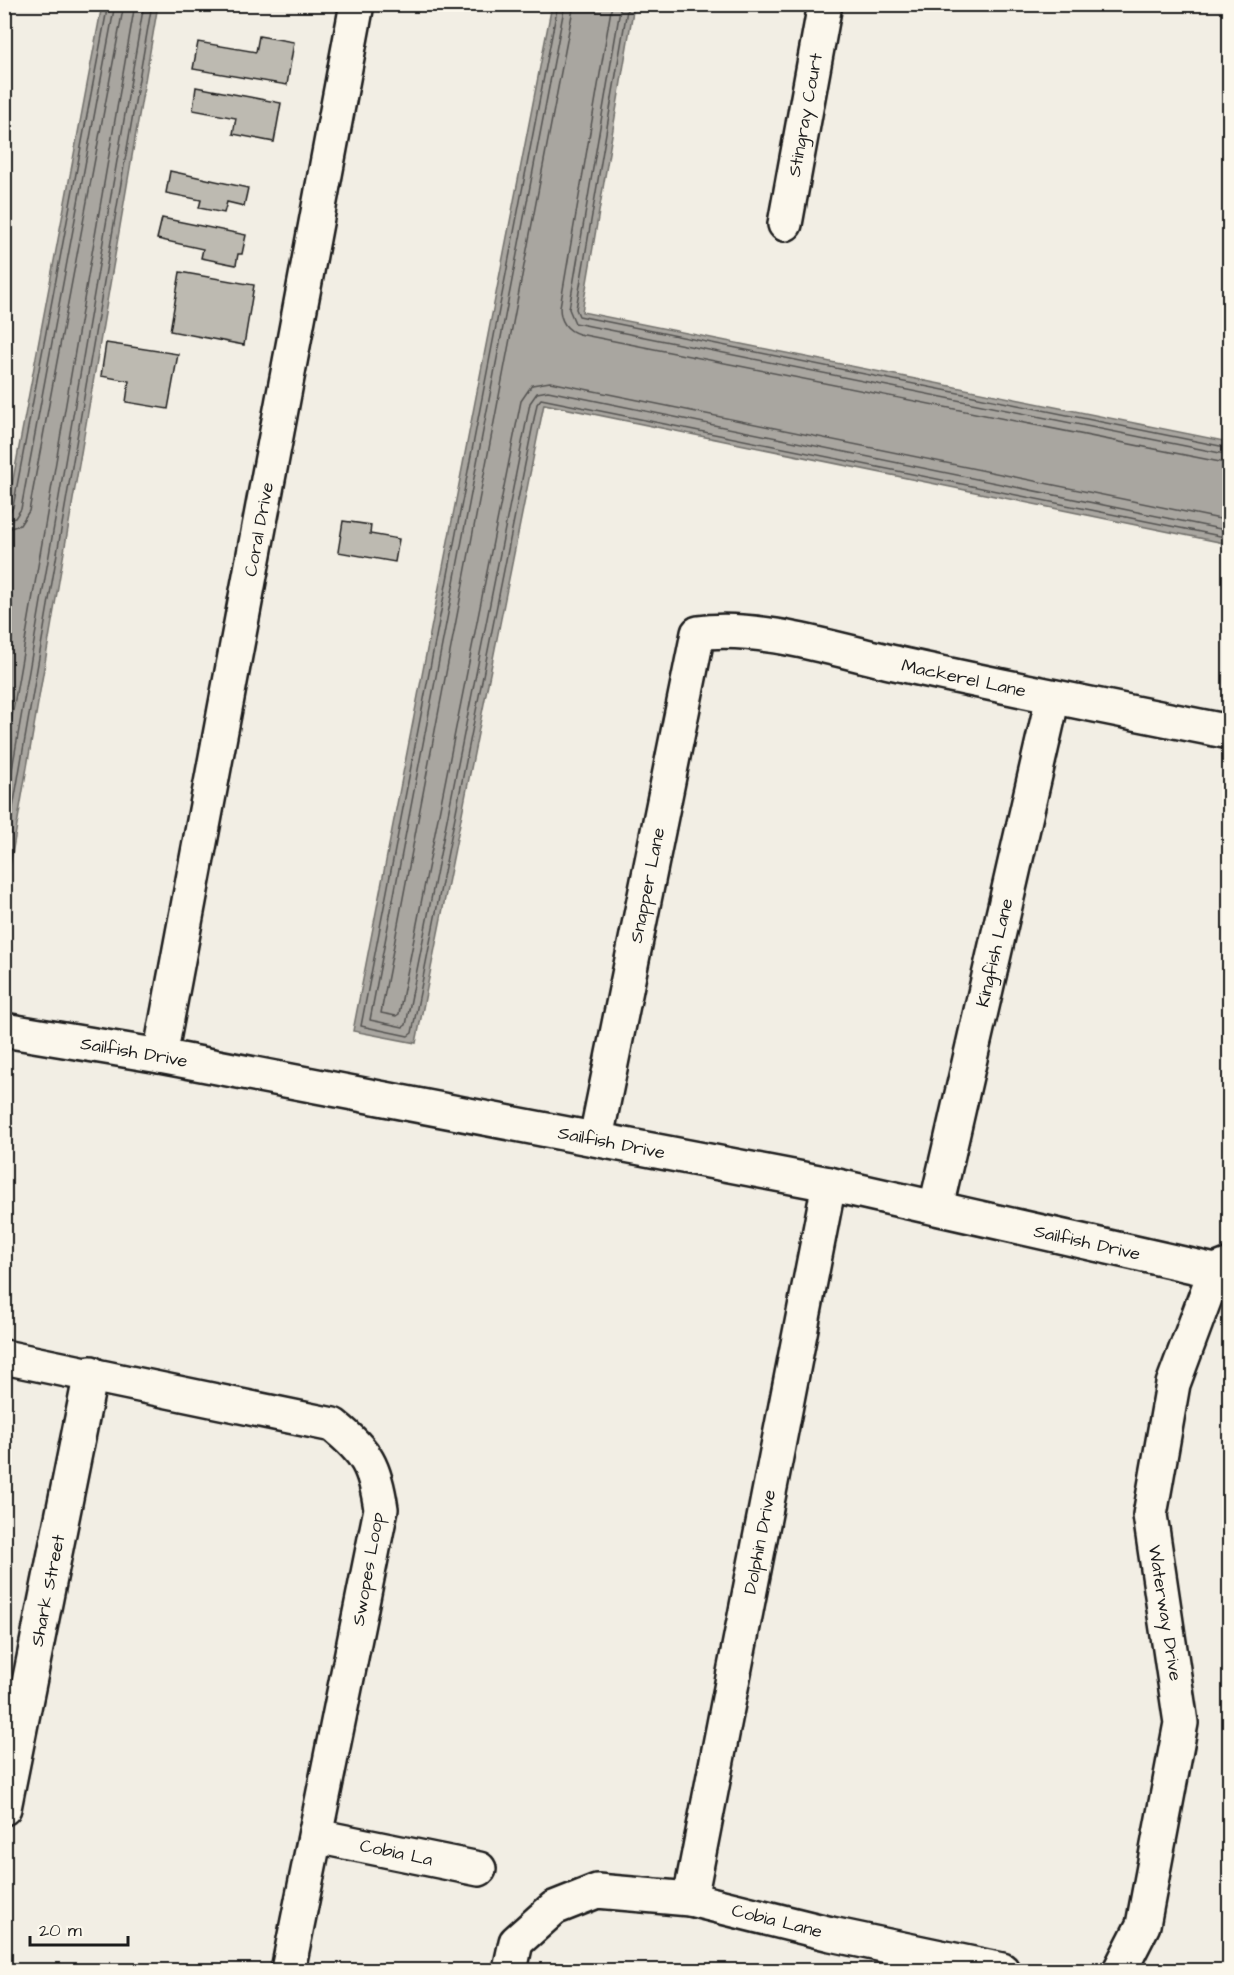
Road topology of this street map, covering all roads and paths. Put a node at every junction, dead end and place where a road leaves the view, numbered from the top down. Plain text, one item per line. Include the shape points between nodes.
1 (357, 4) edge
2 (825, 4) edge
3 (785, 224) dead end
4 (698, 633) joint
5 (1053, 697) junction
6 (1230, 732) edge
7 (4, 1030) edge
8 (160, 1056) junction
9 (596, 1138) junction
10 (829, 1184) junction
11 (936, 1207) junction
12 (1222, 1268) edge
13 (4, 1357) edge
14 (91, 1373) junction
15 (4, 1808) edge
16 (316, 1836) junction
17 (479, 1869) dead end
18 (690, 1899) junction
19 (288, 1971) edge
20 (510, 1971) edge
21 (1002, 1971) edge
22 (1120, 1971) edge

1 - 8 street, Coral Drive
2 - 3 street, Stingray Court
4 - 5 street, Mackerel Lane via 723,629 781,638
4 - 9 street, Snapper Lane
5 - 6 street, Mackerel Lane
5 - 11 street, Kingfish Lane
7 - 8 street, Sailfish Drive
8 - 9 street, Sailfish Drive
9 - 10 street, Sailfish Drive
10 - 11 street, Sailfish Drive
10 - 18 street, Dolphin Drive
11 - 12 street, Sailfish Drive
12 - 22 street, Waterway Drive via 1173,1384 1150,1515 1181,1723 1143,1925
13 - 14 street, Swopes Loop
14 - 15 street, Shark Street
14 - 16 street, Swopes Loop via 333,1425 358,1446 376,1478 381,1509
16 - 17 street, Cobia La
16 - 19 street, Swopes Loop
18 - 20 street, Cobia Lane via 597,1892 554,1908 516,1942
18 - 21 street, Cobia Lane

